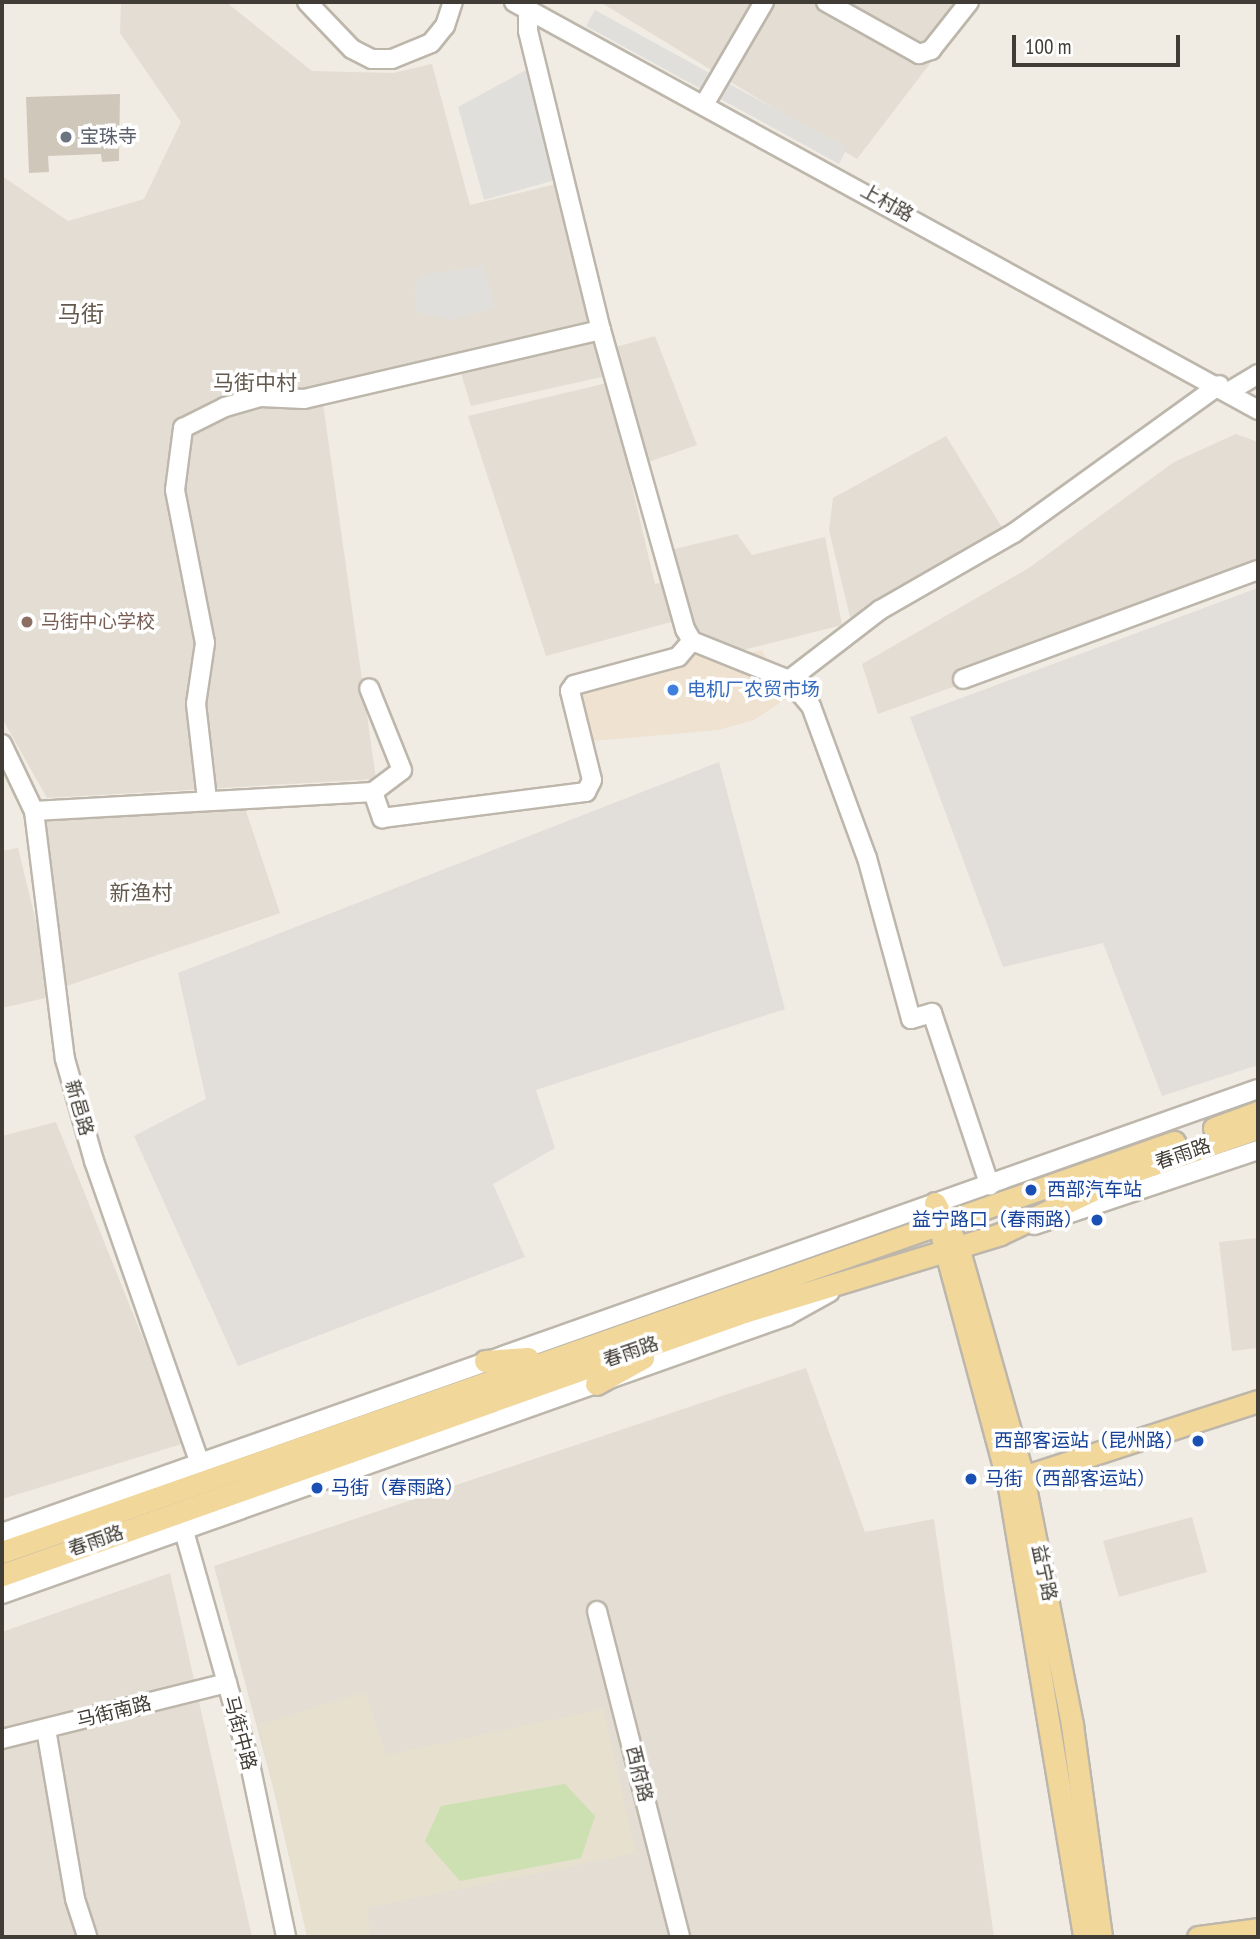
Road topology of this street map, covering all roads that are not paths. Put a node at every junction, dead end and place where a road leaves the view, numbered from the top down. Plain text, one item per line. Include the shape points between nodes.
1 (307, 2) edge
2 (453, 2) edge
3 (764, 2) edge
4 (826, 2) edge
5 (969, 2) edge
6 (521, 6) edge
7 (705, 103) junction
8 (601, 330) junction
9 (1258, 374) edge
10 (1224, 388) junction
11 (1258, 410) edge
12 (1258, 570) edge
13 (692, 641) junction
14 (963, 679) dead end
15 (789, 680) junction
16 (369, 688) dead end
17 (2, 744) edge
18 (373, 792) junction
19 (207, 799) junction
20 (34, 811) junction
21 (1258, 1089) edge
22 (1258, 1110) edge
23 (1258, 1128) edge
24 (1258, 1150) edge
25 (990, 1186) junction
26 (938, 1212) junction
27 (1000, 1234) junction
28 (951, 1249) junction
29 (844, 1284) junction
30 (694, 1329) junction
31 (554, 1356) junction
32 (485, 1362) junction
33 (596, 1384) junction
34 (1258, 1401) edge
35 (200, 1462) junction
36 (1023, 1477) junction
37 (184, 1531) junction
38 (2, 1532) edge
39 (2, 1552) edge
40 (2, 1575) edge
41 (2, 1594) edge
42 (597, 1611) dead end
43 (227, 1683) junction
44 (46, 1729) junction
45 (2, 1739) edge
46 (1258, 1929) edge
47 (87, 1937) edge
48 (286, 1937) edge
49 (680, 1937) edge
50 (1084, 1937) edge
51 (1101, 1937) edge
52 (1198, 1937) edge

1 - 2 street via 352,49 372,59 392,59 431,43 445,26
3 - 7 street
4 - 5 street via 919,54 931,50
6 - 7 street, 上村路
6 - 8 street
7 - 10 street, 上村路
8 - 13 street via 660,547
8 - 19 street via 304,399 261,397 225,407 183,428 175,490 205,643 196,704
9 - 10 street
10 - 11 street, 上村路
10 - 15 street via 1014,533 880,610
12 - 14 street
13 - 15 street
13 - 18 street via 678,657 574,685 570,691 592,780 586,792 382,818
15 - 25 street via 821,727 867,858 911,1019 932,1013
16 - 18 street via 402,770
17 - 20 street, 新邑路
18 - 19 street
19 - 20 street
20 - 35 street, 新邑路 via 65,1059 94,1161
21 - 25 street
22 - 26 main road, 春雨路
23 - 27 main road, 春雨路 via 1132,1172
24 - 27 street via 1095,1209
25 - 26 street
26 - 28 main road, 益宁路
26 - 31 main road, 春雨路
26 - 32 street
27 - 28 main road, 春雨路
28 - 29 main road, 春雨路
28 - 36 main road, 益宁路
28 - 50 main road, 益宁路 via 1008,1481
29 - 30 main road, 春雨路
29 - 33 street via 787,1316
30 - 33 main road
30 - 40 main road, 春雨路
31 - 32 main road
31 - 39 main road, 春雨路
32 - 35 street
33 - 37 street
34 - 36 main road
35 - 38 street
36 - 51 main road, 益宁路 via 1072,1725
37 - 41 street
37 - 43 street, 马街中路
42 - 49 street, 西府路
43 - 44 street, 马街南路
43 - 48 street, 马街中路
44 - 45 street, 马街南路
44 - 47 street via 75,1899
46 - 52 main road

